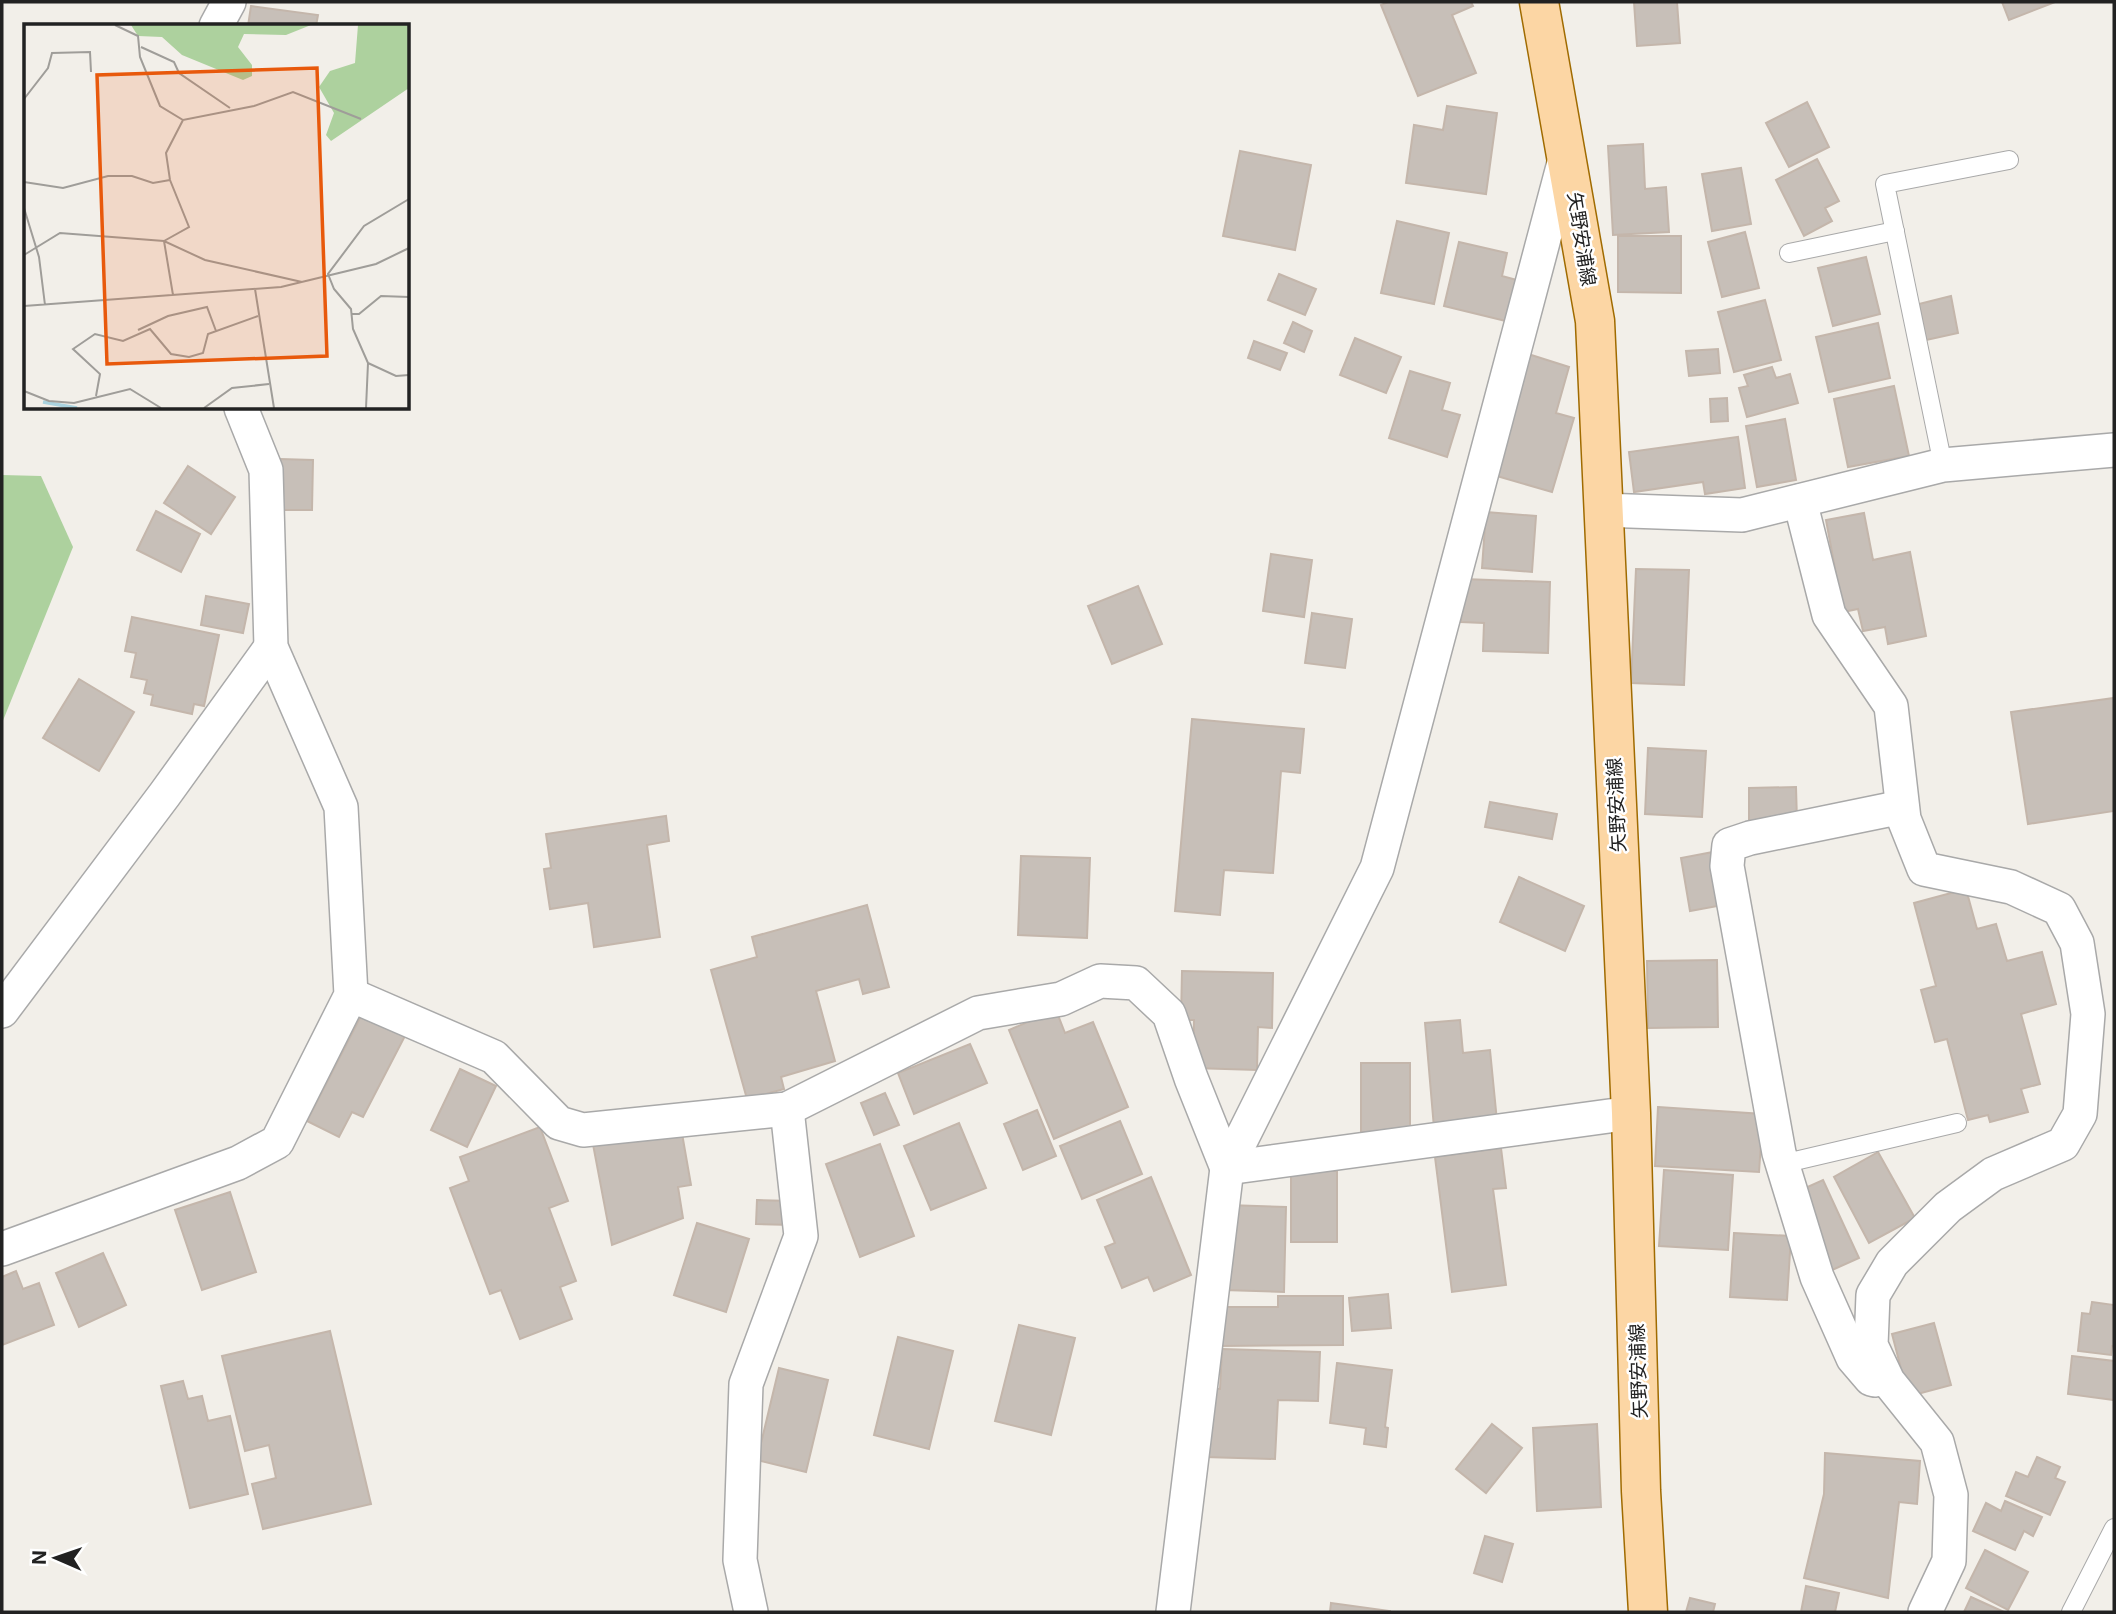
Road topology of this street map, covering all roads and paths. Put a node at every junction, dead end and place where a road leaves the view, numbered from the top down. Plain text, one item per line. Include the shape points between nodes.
1 (229, 2) edge
2 (1539, 2) edge
3 (217, 24) edge
4 (1567, 152) junction
5 (2009, 160) dead end
6 (1895, 230) junction
7 (1789, 253) dead end
8 (243, 410) edge
9 (2114, 450) edge
10 (1943, 464) junction
11 (1800, 501) junction
12 (1602, 510) junction
13 (271, 647) junction
14 (1902, 807) junction
15 (351, 995) junction
16 (2, 1011) edge
17 (786, 1109) junction
18 (1631, 1113) junction
19 (1957, 1124) dead end
20 (1782, 1164) junction
21 (1227, 1168) junction
22 (2, 1248) edge
23 (1888, 1381) junction
24 (2114, 1528) edge
25 (751, 1612) edge
26 (1173, 1612) edge
27 (1648, 1612) edge
28 (1925, 1612) edge
29 (2071, 1612) edge

1 - 3 street
2 - 4 main road, 矢野安浦線
4 - 12 main road, 矢野安浦線 via 1595,321
4 - 21 street via 1377,868
5 - 6 lane via 1885,184
6 - 7 lane
6 - 10 lane
8 - 13 street via 266,470
9 - 10 street
10 - 11 street
11 - 12 street via 1742,515
11 - 14 street via 1829,615 1891,706
12 - 18 main road, 矢野安浦線
13 - 15 street via 341,807
13 - 16 street
14 - 20 street via 1729,845 1727,866
14 - 23 street via 1924,869 2011,887 2059,909 2077,943 2088,1014 2080,1114 2063,1144 1993,1174 1948,1207 1892,1262 1873,1295 1871,1345
15 - 17 street via 494,1057 559,1124 583,1130
15 - 22 street via 277,1142 238,1163
17 - 21 street via 978,1013 1061,999 1100,981 1136,982 1169,1014
17 - 25 street via 801,1236 746,1384 740,1560
18 - 21 street
18 - 27 main road, 矢野安浦線
19 - 20 lane
20 - 23 street via 1818,1277 1853,1358 1871,1379
21 - 26 street
23 - 28 street via 1937,1442 1951,1495 1948,1561
24 - 29 lane

